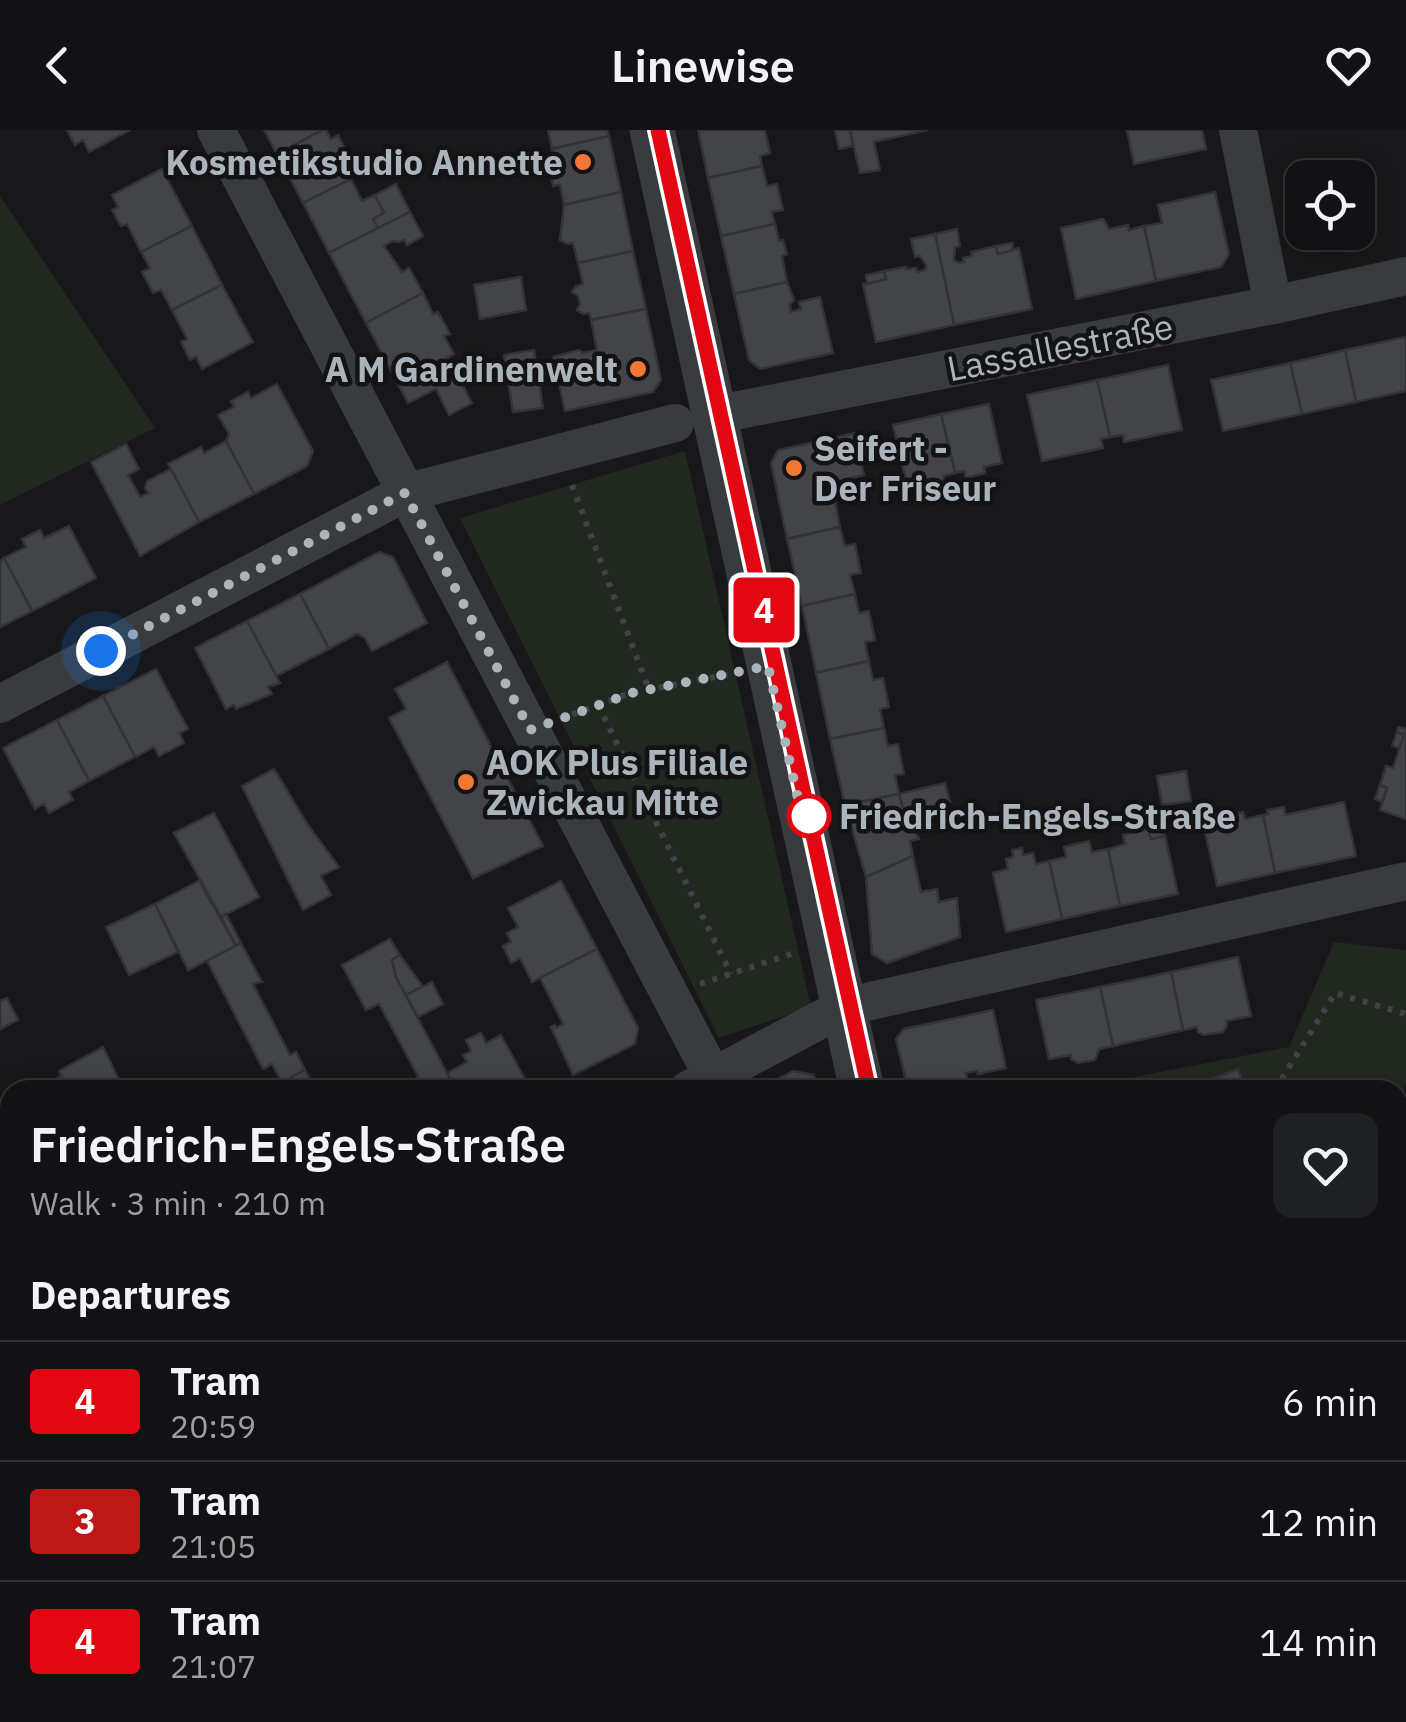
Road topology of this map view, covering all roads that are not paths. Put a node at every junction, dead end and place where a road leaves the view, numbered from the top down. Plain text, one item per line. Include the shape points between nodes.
1 (216, 130) edge
2 (652, 130) edge
3 (1238, 130) edge
4 (1406, 276) edge
5 (1273, 305) junction
6 (694, 419) junction
7 (405, 493) junction
8 (0, 704) edge
9 (1406, 881) edge
10 (844, 1007) junction
11 (700, 1080) edge
12 (707, 1080) edge
13 (860, 1080) edge

1 - 7 street
2 - 6 street
3 - 5 street
4 - 5 street, Lassallestraße
5 - 6 street, Lassallestraße
6 - 7 street, Lassallestraße
6 - 10 street via 768,666
7 - 8 street, Lassallestraße
7 - 11 street via 670,994
9 - 10 street
10 - 12 street
10 - 13 street

